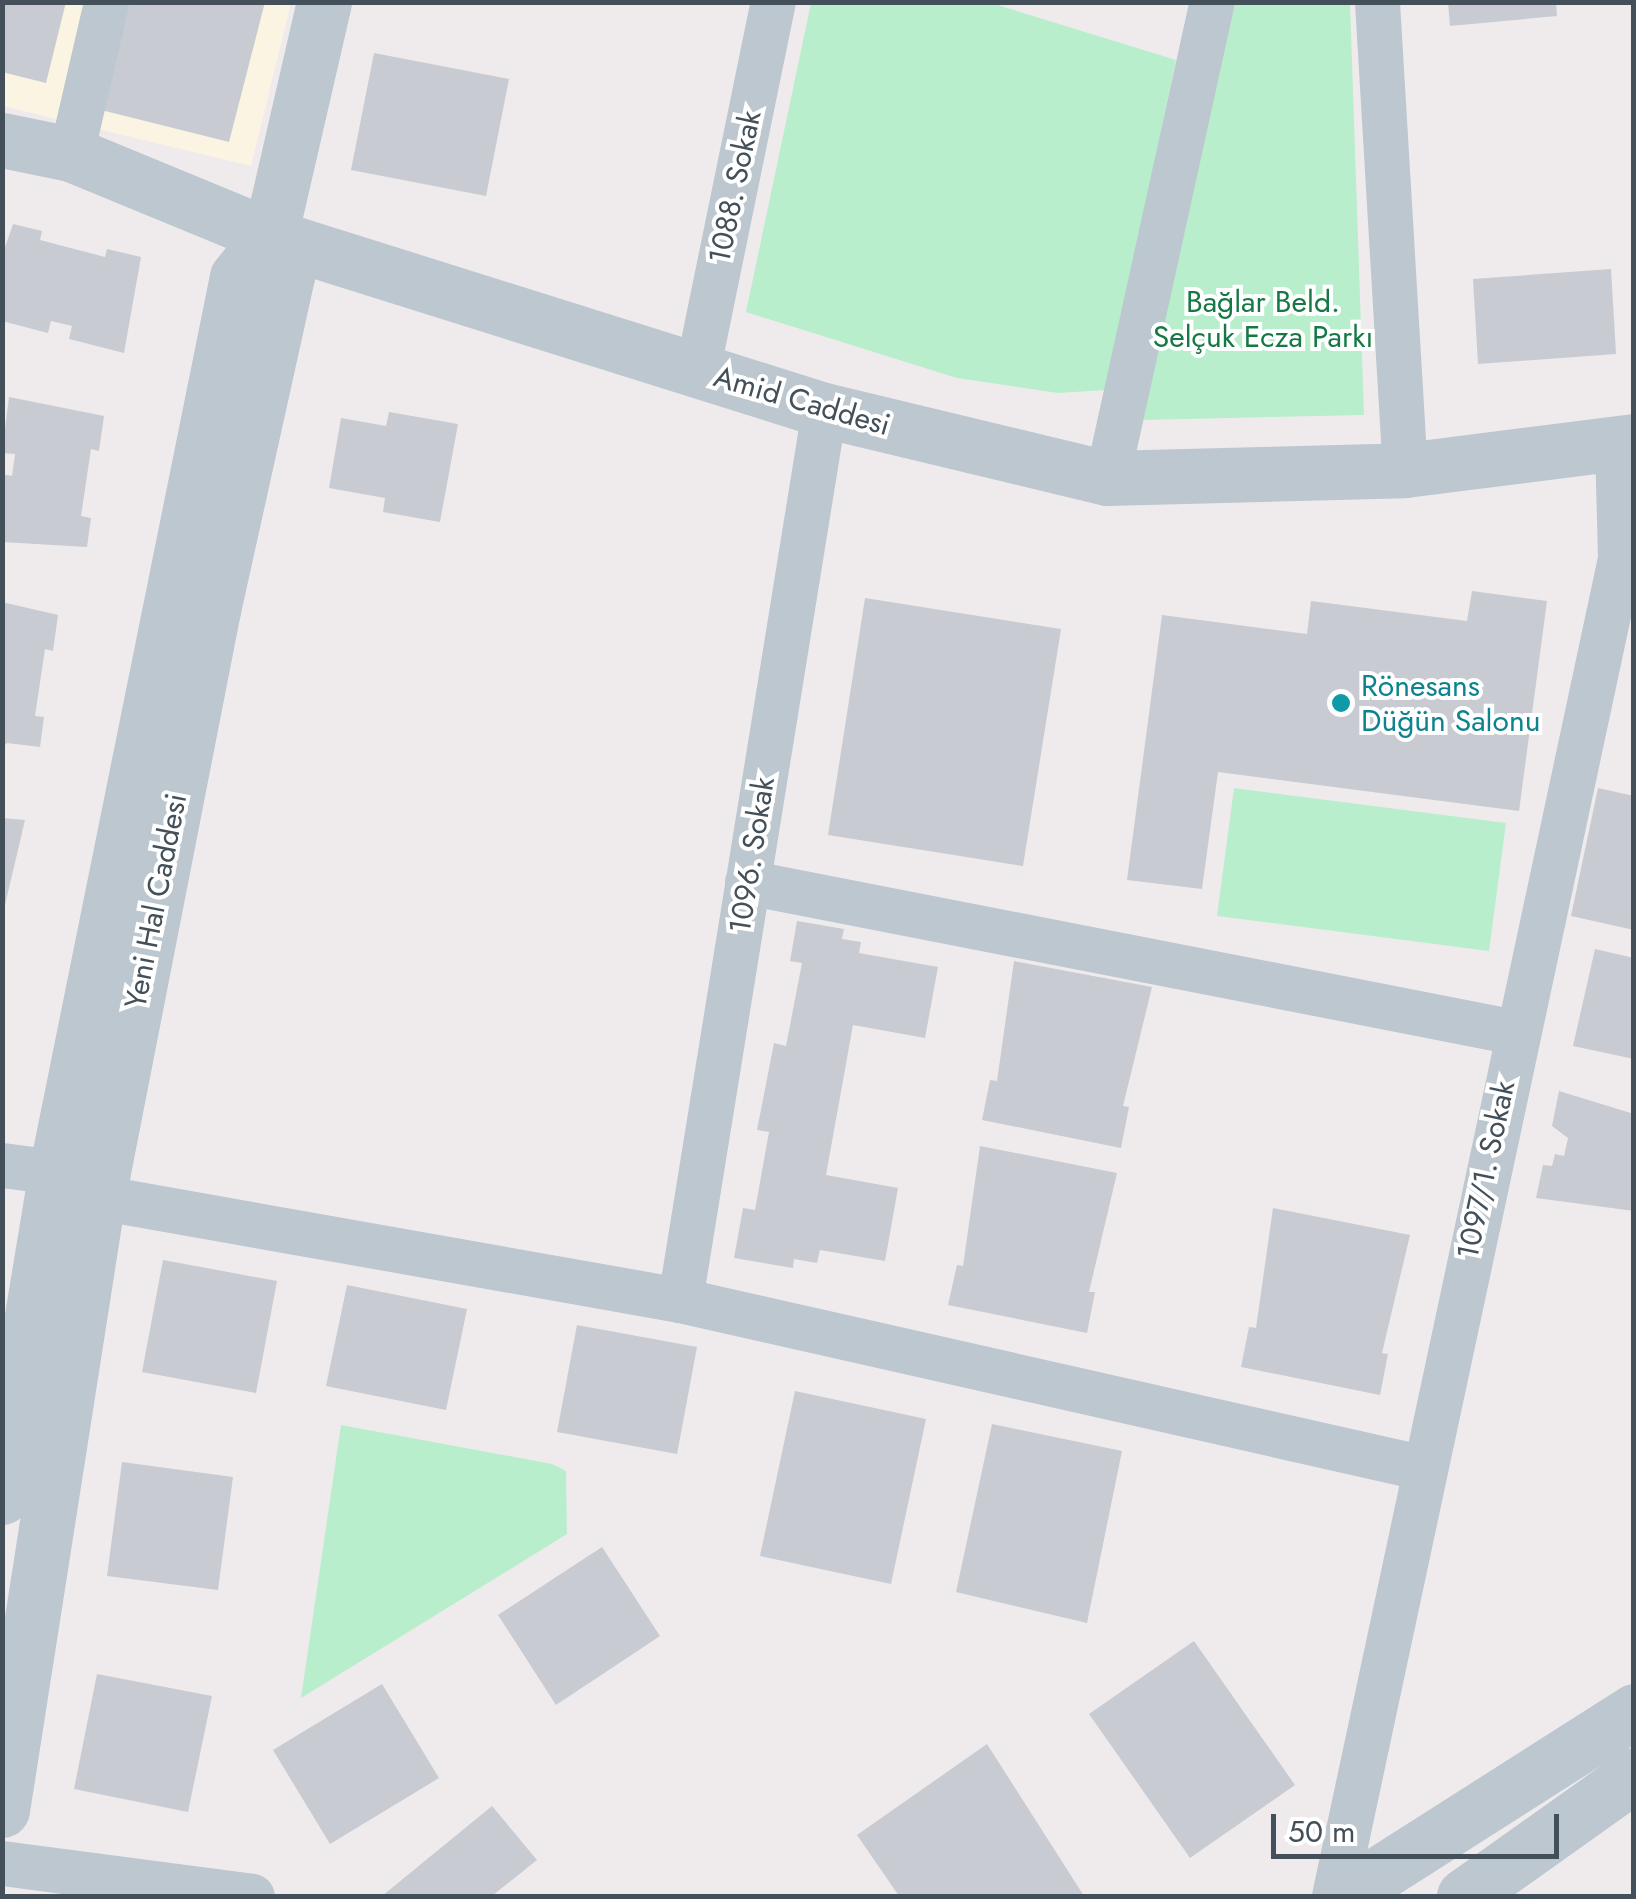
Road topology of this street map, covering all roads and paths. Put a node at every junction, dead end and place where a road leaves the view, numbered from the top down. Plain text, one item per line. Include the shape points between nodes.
1 (106, 2) edge
2 (324, 2) edge
3 (773, 2) edge
4 (1212, 2) edge
5 (1376, 2) edge
6 (2, 140) edge
7 (71, 154) junction
8 (278, 256) junction
9 (697, 372) junction
10 (824, 410) junction
11 (1625, 442) edge
12 (1405, 470) junction
13 (1107, 478) junction
14 (747, 882) junction
15 (1516, 1032) junction
16 (2, 1164) edge
17 (77, 1185) junction
18 (680, 1300) junction
19 (1424, 1468) junction
20 (2, 1496) edge
21 (1634, 1712) edge
22 (1634, 1775) edge
23 (2, 1810) edge
24 (2, 1863) edge
25 (252, 1896) edge
26 (1334, 1896) edge
27 (1344, 1896) edge
28 (1464, 1896) edge

1 - 7 street
2 - 8 street
3 - 9 street, 1088. Sokak
4 - 13 street
5 - 12 street
6 - 7 street, Amid Caddesi
7 - 8 street, Amid Caddesi
8 - 9 street, Amid Caddesi
8 - 17 street via 237,277
9 - 10 street, Amid Caddesi
10 - 13 street, Amid Caddesi
10 - 14 street, 1096. Sokak
11 - 12 street, Amid Caddesi
11 - 15 street, 1097/1. Sokak via 1620,558
12 - 13 street, Amid Caddesi
14 - 15 street
14 - 18 street, 1096. Sokak
15 - 19 street, 1097/1. Sokak
16 - 17 street
17 - 18 street
17 - 20 street
17 - 23 street
18 - 19 street
19 - 26 street, 1097/1. Sokak
21 - 27 street
22 - 28 street
24 - 25 street

